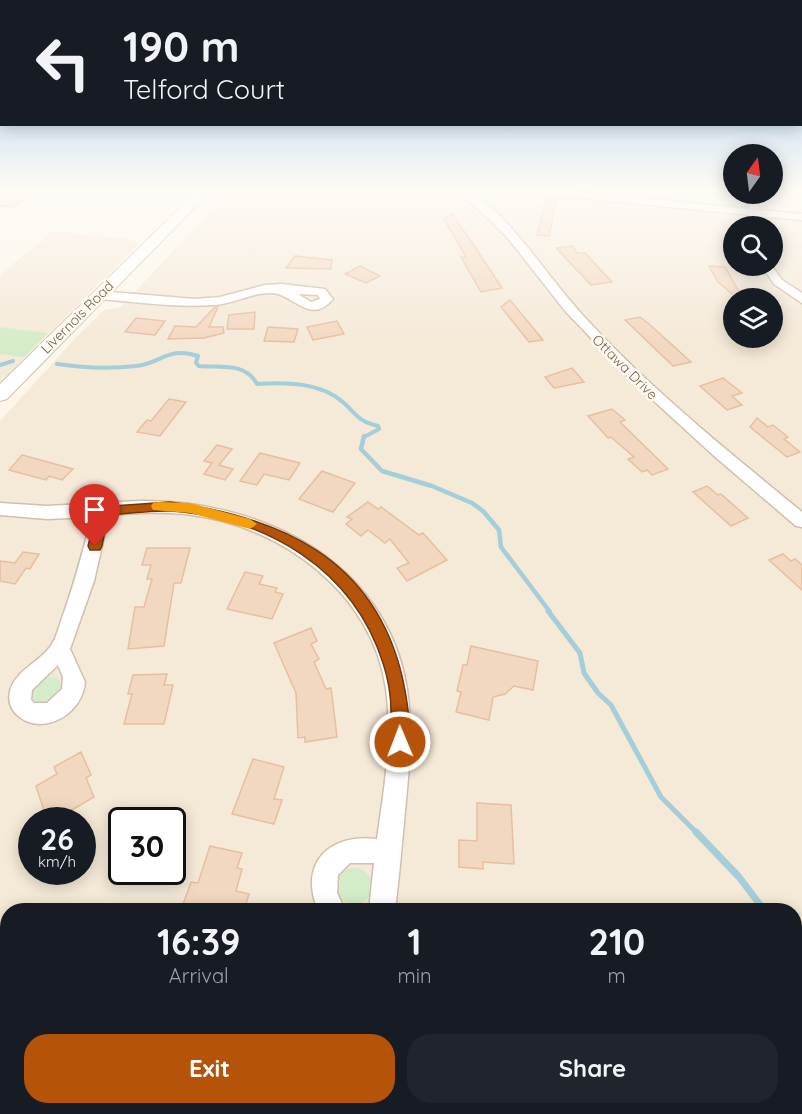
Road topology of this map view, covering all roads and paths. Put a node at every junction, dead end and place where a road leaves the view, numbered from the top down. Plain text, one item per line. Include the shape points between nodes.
1 (154, 241) edge
2 (515, 241) edge
3 (774, 276) edge
4 (282, 288) dead end
5 (99, 295) junction
6 (802, 299) edge
7 (0, 395) edge
8 (0, 509) edge
9 (102, 510) junction
10 (802, 521) edge
11 (60, 650) dead end
12 (388, 852) junction
13 (327, 903) edge
14 (383, 903) edge

1 - 5 street, Livernois Road
2 - 10 street, Ottawa Drive via 568,308 657,399
3 - 6 street
4 - 5 street via 195,303
5 - 7 street, Livernois Road
8 - 9 street via 52,514
9 - 11 street via 88,574
9 - 12 street via 170,506 197,510 280,535 337,573 372,618 396,684 400,742
12 - 13 street via 351,850 335,858 323,880
12 - 14 street

